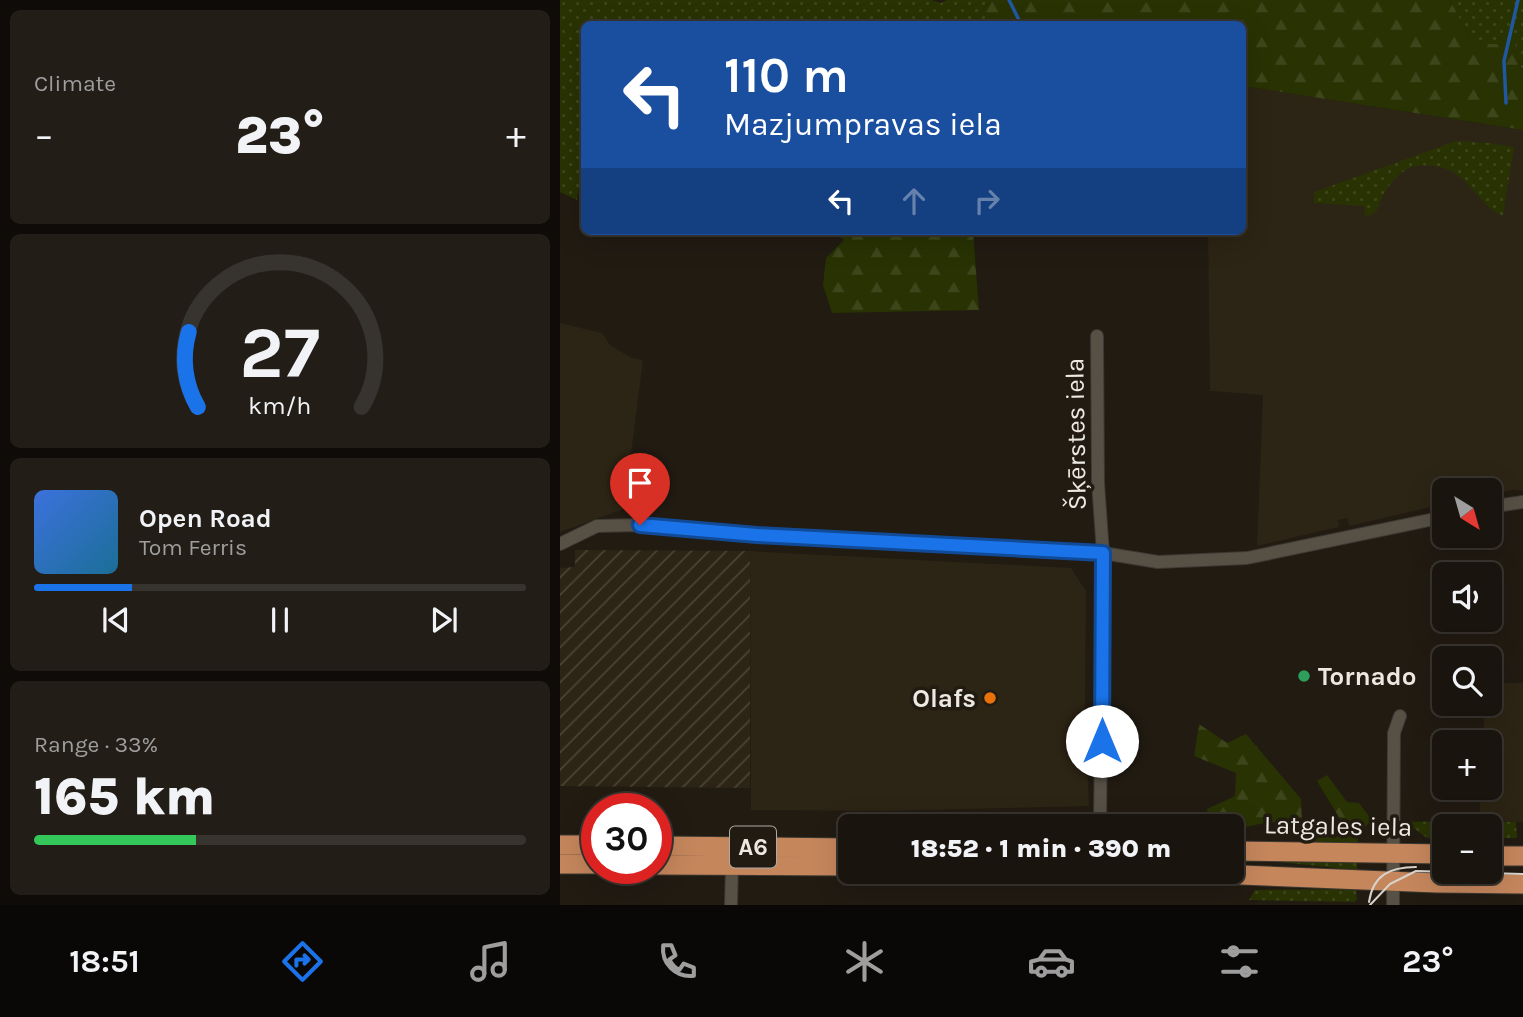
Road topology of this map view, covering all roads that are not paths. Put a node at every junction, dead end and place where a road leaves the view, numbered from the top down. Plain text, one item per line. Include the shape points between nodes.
1 (1097, 335) dead end
2 (1523, 502) edge
3 (1502, 505) edge
4 (1432, 519) edge
5 (560, 544) edge
6 (1103, 553) junction
7 (1400, 716) dead end
8 (1100, 814) edge
9 (560, 845) edge
10 (581, 845) edge
11 (672, 846) edge
12 (838, 848) edge
13 (1244, 851) edge
14 (1393, 852) junction
15 (1432, 854) edge
16 (1502, 856) edge
17 (1523, 856) edge
18 (560, 864) edge
19 (581, 864) edge
20 (672, 865) edge
21 (732, 865) junction
22 (838, 866) edge
23 (1244, 875) edge
24 (1394, 881) junction
25 (1523, 884) edge
26 (731, 905) edge
27 (1393, 905) edge

1 - 6 street, Šķērstes iela
2 - 3 street
4 - 6 street via 1247,558 1158,562
5 - 6 street via 597,526 640,525
6 - 8 street, Šķērstes iela
7 - 14 street via 1394,733
9 - 10 highway
11 - 12 highway, A6
13 - 14 highway, Latgales iela
14 - 15 highway, Latgales iela
14 - 24 street
16 - 17 highway
18 - 19 highway
20 - 21 highway, A6
21 - 22 highway, A6
21 - 26 street
23 - 24 highway, Latgales iela
24 - 25 highway, Latgales iela
24 - 27 street

